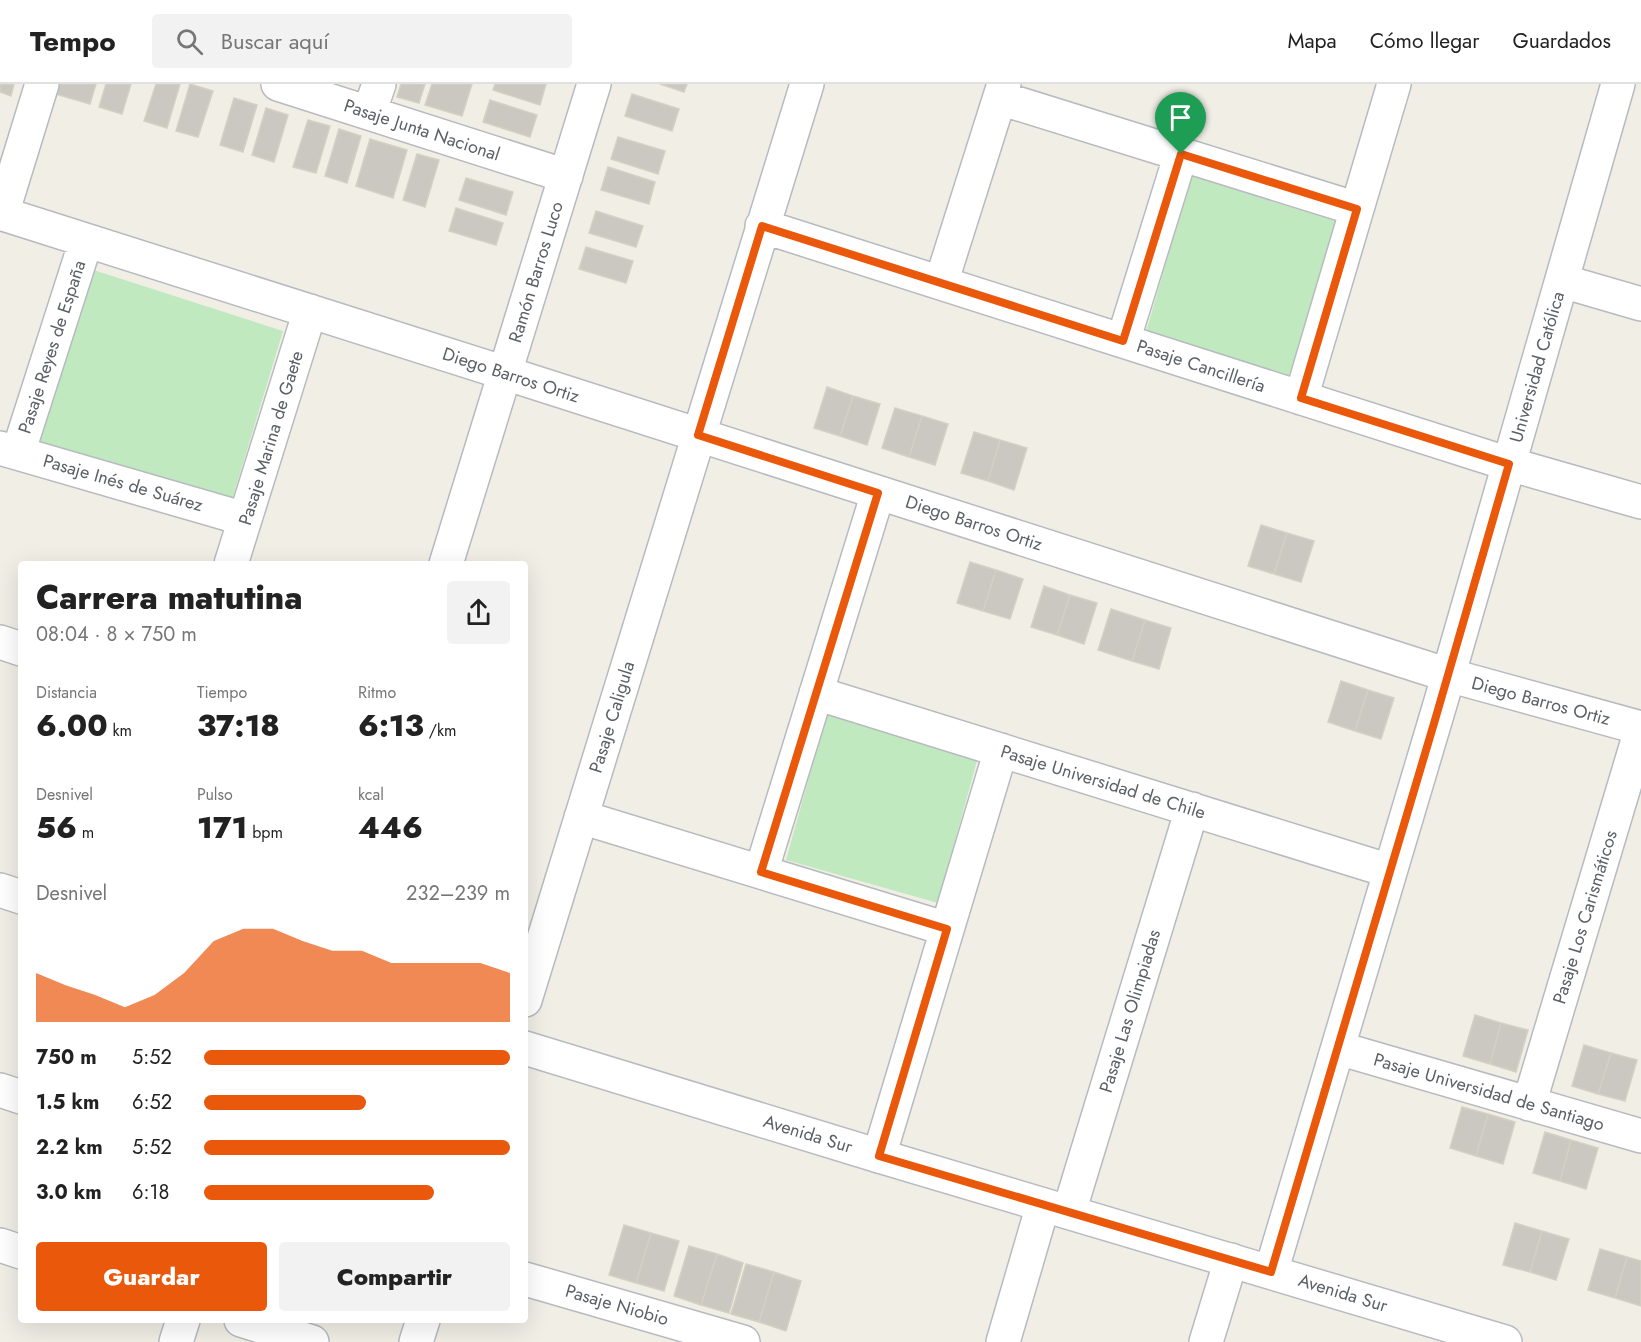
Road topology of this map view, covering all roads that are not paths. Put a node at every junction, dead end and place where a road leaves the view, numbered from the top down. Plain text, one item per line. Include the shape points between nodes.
1 (42, 84) edge
2 (278, 84) edge
3 (594, 84) edge
4 (807, 84) edge
5 (1394, 84) edge
6 (1619, 84) edge
7 (1002, 91) edge
8 (1641, 91) edge
9 (374, 99) edge
10 (1181, 154) junction
11 (566, 176) junction
12 (1357, 209) junction
13 (1, 214) edge
14 (762, 226) junction
15 (86, 241) junction
16 (1562, 281) junction
17 (942, 283) junction
18 (1641, 304) edge
19 (310, 312) junction
20 (1123, 341) junction
21 (504, 373) junction
22 (1301, 398) junction
23 (698, 435) junction
24 (9, 450) edge
25 (1509, 464) junction
26 (878, 493) junction
27 (1641, 502) edge
28 (245, 519) junction
29 (232, 561) edge
30 (447, 561) edge
31 (0, 642) edge
32 (18, 648) edge
33 (1448, 675) junction
34 (816, 693) junction
35 (1641, 729) edge
36 (1001, 750) junction
37 (1192, 809) junction
38 (581, 817) junction
39 (1390, 871) junction
40 (761, 872) junction
41 (947, 929) junction
42 (528, 990) edge
43 (1338, 1048) junction
44 (528, 1049) edge
45 (0, 1090) edge
46 (18, 1096) edge
47 (1529, 1104) junction
48 (1641, 1136) edge
49 (879, 1156) junction
50 (1056, 1209) junction
51 (0, 1245) edge
52 (18, 1251) edge
53 (1231, 1260) junction
54 (1271, 1272) junction
55 (528, 1280) edge
56 (182, 1323) edge
57 (251, 1323) edge
58 (422, 1323) edge
59 (176, 1342) edge
60 (312, 1342) edge
61 (416, 1342) edge
62 (743, 1342) edge
63 (1003, 1342) edge
64 (1206, 1342) edge
65 (1505, 1342) edge

1 - 13 street
2 - 9 street, Pasaje Junta Nacional
3 - 11 street, Ramón Barros Luco
4 - 14 street, Pasaje Caligula
5 - 12 street
6 - 8 street
6 - 16 street, Universidad Católica
7 - 10 street
7 - 17 street
9 - 11 street, Pasaje Junta Nacional
10 - 12 street
10 - 20 street
11 - 21 street, Ramón Barros Luco
12 - 22 street
13 - 15 street, Diego Barros Ortiz
14 - 17 street, Pasaje Cancillería
14 - 23 street, Pasaje Caligula
15 - 19 street, Diego Barros Ortiz
15 - 24 street, Pasaje Reyes de España
16 - 18 street
16 - 25 street, Universidad Católica
17 - 20 street, Pasaje Cancillería
19 - 21 street, Diego Barros Ortiz
19 - 28 street, Pasaje Marina de Gaete
20 - 22 street, Pasaje Cancillería
21 - 23 street, Diego Barros Ortiz
21 - 30 street, Ramón Barros Luco
22 - 25 street, Pasaje Cancillería
23 - 26 street, Diego Barros Ortiz
23 - 38 street, Pasaje Caligula
24 - 28 street, Pasaje Inés de Suárez
25 - 27 street, Pasaje Cancillería
25 - 33 street, Universidad Católica
26 - 33 street, Diego Barros Ortiz
26 - 34 street
28 - 29 street, Pasaje Marina de Gaete
31 - 32 street
33 - 35 street, Diego Barros Ortiz
33 - 39 street, Universidad Católica
34 - 36 street, Pasaje Universidad de Chile
34 - 40 street
35 - 47 street, Pasaje Los Carismáticos
36 - 37 street, Pasaje Universidad de Chile
36 - 41 street
37 - 39 street, Pasaje Universidad de Chile
37 - 50 street, Pasaje Las Olimpiadas
38 - 40 street
38 - 42 street, Pasaje Caligula
39 - 43 street, Universidad Católica
40 - 41 street
41 - 49 street
43 - 47 street, Pasaje Universidad de Santiago
43 - 54 street, Universidad Católica
44 - 49 street, Avenida Sur
45 - 46 street
47 - 48 street, Pasaje Universidad de Santiago
49 - 50 street, Avenida Sur
50 - 53 street, Avenida Sur
50 - 63 street, Pasaje Las Olimpiadas
51 - 52 street
53 - 54 street, Avenida Sur
53 - 64 street
54 - 65 street, Avenida Sur
55 - 62 street, Pasaje Niobio
56 - 59 street
57 - 60 street
58 - 61 street

